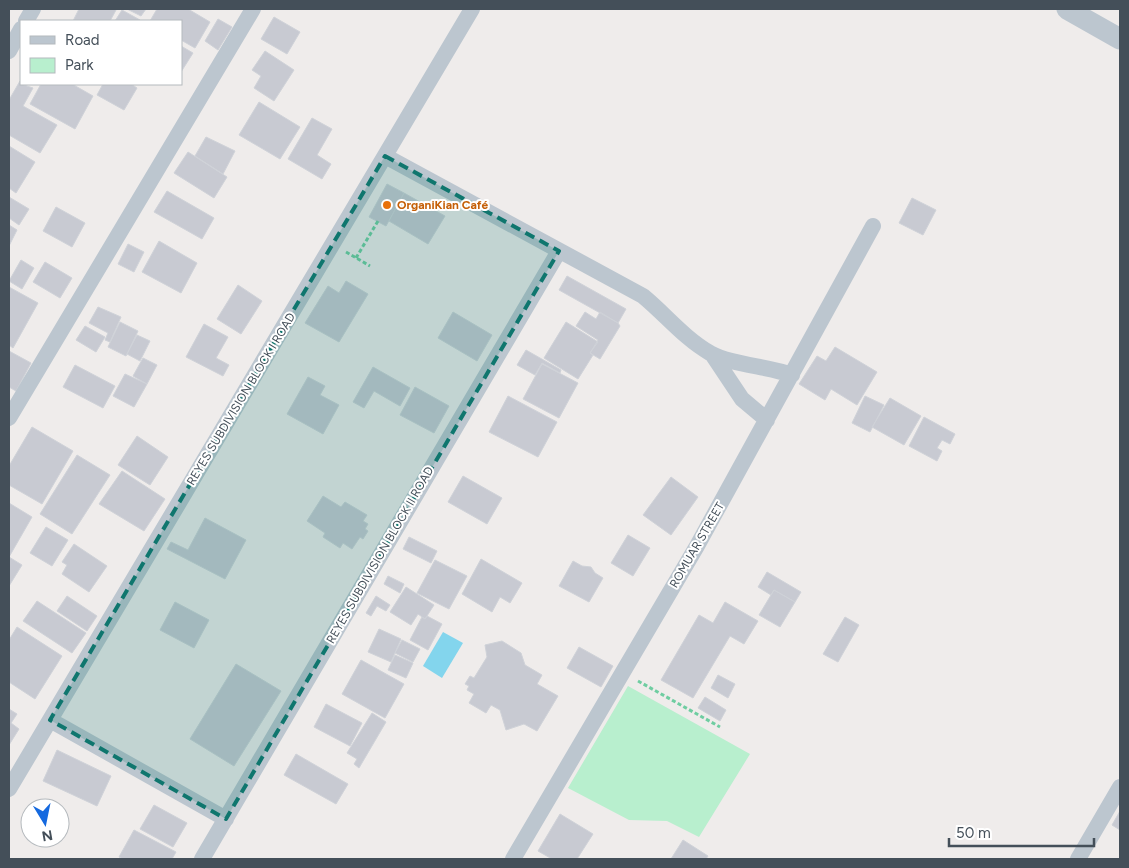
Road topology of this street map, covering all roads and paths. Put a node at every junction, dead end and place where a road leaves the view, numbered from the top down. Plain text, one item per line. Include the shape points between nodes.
1 (33, 9) edge
2 (254, 9) edge
3 (472, 9) edge
4 (1067, 9) edge
5 (27, 20) edge
6 (20, 31) edge
7 (1120, 39) edge
8 (9, 51) edge
9 (385, 156) junction
10 (378, 221) dead end
11 (873, 226) dead end
12 (332, 245) junction
13 (559, 251) junction
14 (356, 258) junction
15 (370, 266) dead end
16 (712, 354) junction
17 (792, 375) junction
18 (9, 418) edge
19 (767, 420) junction
20 (622, 673) junction
21 (50, 720) junction
22 (720, 727) dead end
23 (1120, 788) edge
24 (9, 789) edge
25 (226, 819) junction
26 (202, 859) edge
27 (513, 859) edge
28 (1078, 859) edge

1 - 5 street
2 - 18 street
3 - 9 street, REYES SUBDIVISION BLOCK I ROAD
4 - 7 street
6 - 8 street
9 - 12 street, REYES SUBDIVISION BLOCK I ROAD
9 - 13 street
10 - 14 path
11 - 17 street, ROMUAR STREET
12 - 14 path
12 - 21 street, REYES SUBDIVISION BLOCK I ROAD
13 - 16 street via 643,296 682,334
13 - 25 street, REYES SUBDIVISION BLOCK II ROAD
14 - 15 path
16 - 17 street
16 - 19 street via 742,399
17 - 19 street, ROMUAR STREET
19 - 20 street, ROMUAR STREET
20 - 22 path
20 - 27 street, ROMUAR STREET
21 - 24 street, REYES SUBDIVISION BLOCK I ROAD
21 - 25 street
23 - 28 street
25 - 26 street, REYES SUBDIVISION BLOCK II ROAD

